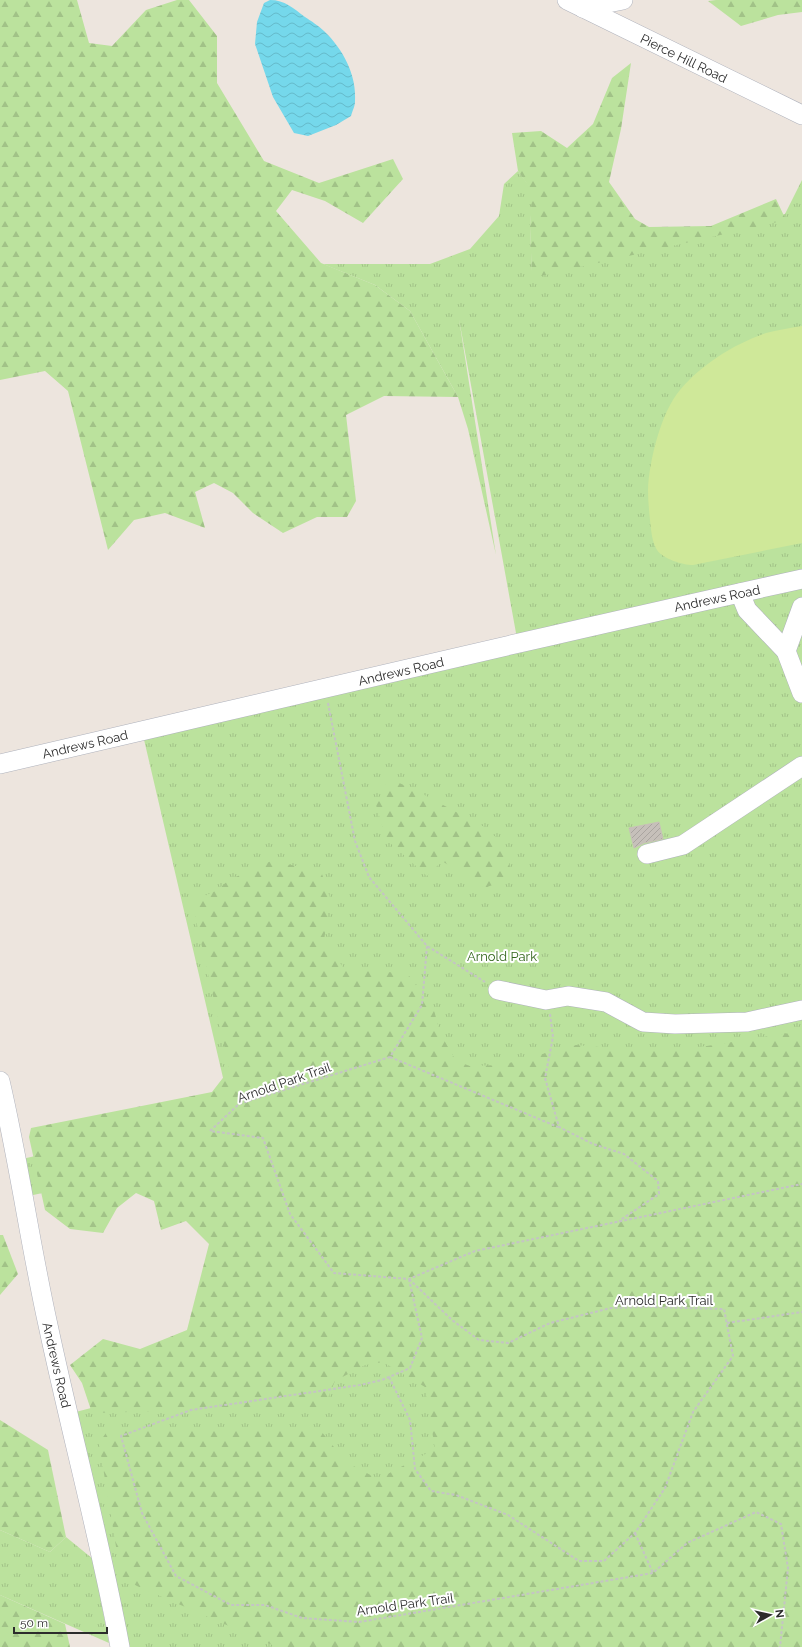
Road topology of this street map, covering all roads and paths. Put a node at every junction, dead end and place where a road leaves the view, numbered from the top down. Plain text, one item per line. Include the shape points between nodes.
1 (623, 0) edge
2 (575, 4) edge
3 (802, 115) edge
4 (802, 580) edge
5 (740, 593) junction
6 (802, 608) edge
7 (786, 651) junction
8 (325, 689) junction
9 (802, 693) edge
10 (0, 764) edge
11 (802, 766) edge
12 (647, 854) dead end
13 (428, 946) junction
14 (498, 990) joint
15 (546, 1000) junction
16 (802, 1010) edge
17 (390, 1057) junction
18 (0, 1082) edge
19 (559, 1127) junction
20 (802, 1184) edge
21 (617, 1222) junction
22 (409, 1279) junction
23 (802, 1312) edge
24 (726, 1323) junction
25 (390, 1377) junction
26 (635, 1533) junction
27 (653, 1573) junction
28 (120, 1647) edge
29 (780, 1647) edge

1 - 2 street
2 - 3 street, Pierce Hill Road
4 - 5 street, Andrews Road
5 - 7 street via 747,610
5 - 8 street, Andrews Road
6 - 7 street
7 - 9 street
8 - 10 street, Andrews Road
8 - 13 path via 355,841 369,877
11 - 12 street via 683,845
13 - 14 path
13 - 17 path via 422,1005
14 - 15 street
15 - 16 street via 568,996 606,1002 643,1022 667,1024 746,1022
15 - 19 path via 553,1037 545,1078
17 - 19 path
17 - 22 path, Arnold Park Trail via 239,1104 210,1131 263,1138 290,1214 334,1272
18 - 28 street, Andrews Road via 47,1323 110,1592
19 - 21 path, Arnold Park Trail via 593,1144 624,1154 658,1181 659,1194
20 - 21 path, Arnold Park Trail
21 - 22 path, Arnold Park Trail via 474,1251
22 - 24 path, Arnold Park Trail via 452,1320 479,1340 508,1343 550,1322 611,1308 724,1309
22 - 25 path, Arnold Park Trail via 422,1338 410,1368
23 - 24 path
24 - 26 path, Arnold Park Trail via 733,1356 693,1412 665,1488
25 - 26 path, Arnold Park Trail via 410,1420 415,1469 431,1491 456,1495 508,1515 579,1561 604,1561
25 - 27 path, Arnold Park Trail via 353,1387 191,1410 122,1436 142,1513 176,1576 231,1604 266,1605 302,1618 359,1622
26 - 27 path
27 - 29 path via 688,1543 756,1512 781,1524 788,1568

